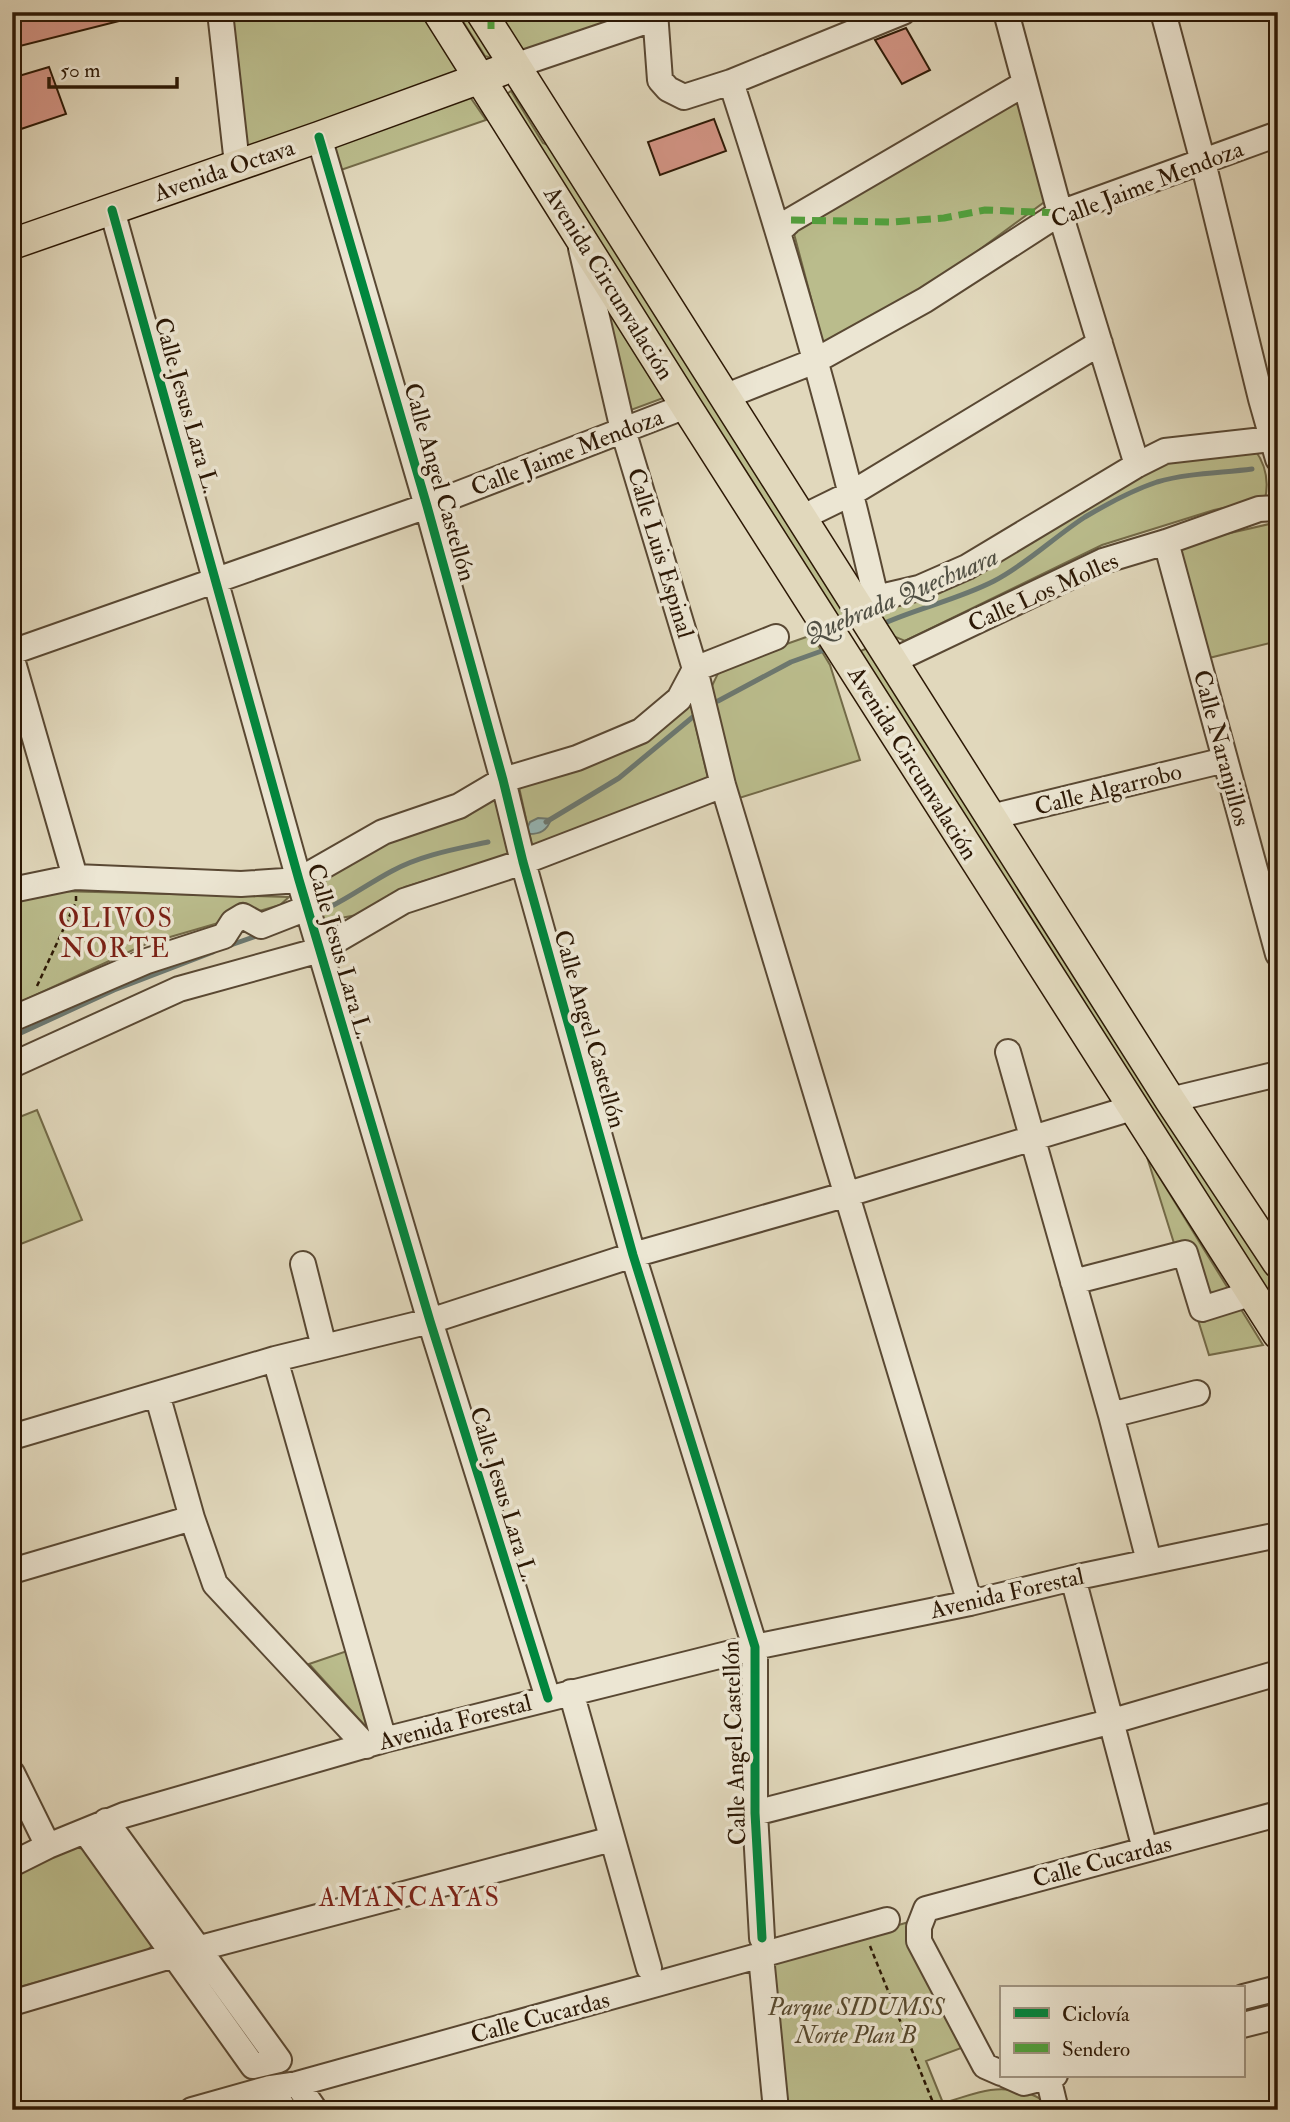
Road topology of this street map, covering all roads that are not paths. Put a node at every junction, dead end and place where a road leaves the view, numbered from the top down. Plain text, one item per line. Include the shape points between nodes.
1 (220, 12) edge
2 (438, 12) edge
3 (481, 12) edge
4 (903, 12) edge
5 (1006, 12) edge
6 (1163, 12) edge
7 (655, 15) edge
8 (513, 66) junction
9 (481, 78) junction
10 (731, 82) junction
11 (1024, 84) junction
12 (1278, 134) edge
13 (319, 137) junction
14 (1203, 162) junction
15 (237, 164) junction
16 (112, 210) junction
17 (1060, 213) junction
18 (779, 231) junction
19 (578, 233) junction
20 (12, 244) edge
21 (1100, 343) junction
22 (815, 361) junction
23 (724, 397) junction
24 (686, 406) junction
25 (624, 430) junction
26 (1276, 446) edge
27 (1137, 465) junction
28 (852, 493) junction
29 (427, 506) junction
30 (1278, 508) edge
31 (801, 518) junction
32 (1166, 542) junction
33 (216, 579) junction
34 (874, 625) junction
35 (776, 637) dead end
36 (12, 652) edge
37 (12, 659) edge
38 (695, 669) junction
39 (1225, 760) junction
40 (503, 780) junction
41 (723, 785) junction
42 (991, 817) junction
43 (523, 862) junction
44 (75, 877) junction
45 (299, 880) junction
46 (12, 890) edge
47 (307, 908) junction
48 (320, 950) junction
49 (1278, 954) edge
50 (18, 1017) edge
51 (1008, 1052) dead end
52 (12, 1065) edge
53 (1278, 1074) edge
54 (1170, 1100) junction
55 (1132, 1108) junction
56 (1033, 1139) junction
57 (848, 1195) junction
58 (633, 1255) junction
59 (1278, 1263) edge
60 (303, 1264) dead end
61 (1073, 1282) junction
62 (1252, 1293) junction
63 (430, 1321) junction
64 (1278, 1334) edge
65 (324, 1347) junction
66 (275, 1359) junction
67 (1197, 1393) dead end
68 (157, 1394) junction
69 (1111, 1415) junction
70 (12, 1437) edge
71 (192, 1518) junction
72 (1278, 1535) edge
73 (1149, 1562) junction
74 (12, 1570) edge
75 (1073, 1578) junction
76 (970, 1603) junction
77 (755, 1647) junction
78 (1278, 1673) edge
79 (559, 1695) junction
80 (1112, 1721) junction
81 (375, 1743) junction
82 (12, 1773) edge
83 (755, 1814) junction
84 (1278, 1814) edge
85 (96, 1826) junction
86 (612, 1839) junction
87 (48, 1846) junction
88 (1145, 1849) junction
89 (12, 1864) edge
90 (887, 1920) dead end
91 (762, 1947) junction
92 (199, 1949) junction
93 (174, 1955) junction
94 (649, 1968) dead end
95 (1278, 1988) edge
96 (1244, 1997) edge
97 (12, 2003) edge
98 (1278, 2016) edge
99 (1244, 2025) edge
100 (998, 2069) edge
101 (1011, 2076) edge
102 (1051, 2076) edge
103 (297, 2084) junction
104 (270, 2088) junction
105 (192, 2110) edge
106 (285, 2110) edge
107 (315, 2110) edge
108 (776, 2110) edge
109 (1056, 2110) edge

1 - 15 street
2 - 9 main road, Avenida Circunvalación
3 - 8 main road, Avenida Circunvalación
4 - 10 street
5 - 11 street
6 - 14 street
7 - 8 street
7 - 10 street via 660,80 668,89 684,97
8 - 9 main road, Avenida Octava
8 - 23 main road, Avenida Circunvalación
9 - 13 main road, Avenida Octava
9 - 19 main road, Avenida Circunvalación
10 - 18 street
11 - 17 street
11 - 18 street
12 - 14 street, Calle Jaime Mendoza
13 - 15 main road, Avenida Octava
13 - 29 street, Calle Angel Castellón
14 - 17 street, Calle Jaime Mendoza
14 - 26 street
15 - 16 main road, Avenida Octava
16 - 20 main road, Avenida Octava
16 - 33 street, Calle Jesus Lara L.
17 - 21 street
17 - 22 street, Calle Jaime Mendoza via 925,300
18 - 22 street
19 - 24 main road, Avenida Circunvalación
19 - 25 street, Calle Luis Espinal
21 - 27 street
21 - 28 street
22 - 23 street, Calle Jaime Mendoza
22 - 28 street
23 - 31 main road, Avenida Circunvalación
24 - 25 street, Calle Jaime Mendoza
24 - 55 main road, Avenida Circunvalación
25 - 29 street, Calle Jaime Mendoza
25 - 38 street, Calle Luis Espinal
26 - 27 street via 1165,451
27 - 34 street via 967,567 919,589
28 - 31 street
28 - 34 street
29 - 33 street, Calle Jaime Mendoza
29 - 40 street, Calle Angel Castellón
30 - 32 street, Calle Los Molles via 1259,509
31 - 34 main road, Avenida Circunvalación
32 - 34 street, Calle Los Molles
32 - 39 street, Calle Naranjillos
33 - 36 street, Calle Jaime Mendoza
33 - 45 street, Calle Jesus Lara L.
34 - 42 main road, Avenida Circunvalación
35 - 38 street
37 - 44 street
38 - 40 street via 679,699 641,731 577,758
38 - 41 street, Calle Luis Espinal
39 - 42 street, Calle Algarrobo
39 - 49 street, Calle Naranjillos
40 - 43 street, Calle Angel Castellón
40 - 45 street via 459,806 383,832
41 - 43 street
41 - 57 street, Calle Luis Espinal
42 - 54 main road, Avenida Circunvalación
43 - 48 street via 404,901
43 - 58 street, Calle Angel Castellón
44 - 45 street via 241,884
44 - 46 street
45 - 47 street, Calle Jesus Lara L.
47 - 48 street, Calle Jesus Lara L.
47 - 50 street via 261,926 243,916 224,936 147,961
48 - 52 street via 179,989
48 - 63 street, Calle Jesus Lara L.
51 - 56 street
53 - 54 street
54 - 59 main road, Avenida Circunvalación
55 - 56 street
55 - 62 main road, Avenida Circunvalación
56 - 57 street
56 - 61 street
57 - 58 street
57 - 76 street, Calle Luis Espinal
58 - 63 street
58 - 77 street, Calle Angel Castellón
60 - 65 street
61 - 62 street via 1185,1253 1202,1309
61 - 69 street
62 - 64 main road, Avenida Circunvalación
63 - 65 street
63 - 79 street, Calle Jesus Lara L.
65 - 66 street
66 - 68 street
66 - 81 street
67 - 69 street
68 - 70 street
68 - 71 street
69 - 73 street
71 - 74 street
71 - 81 street via 215,1584
72 - 73 street, Avenida Forestal
73 - 75 street, Avenida Forestal
75 - 76 street, Avenida Forestal
75 - 80 street
76 - 77 street, Avenida Forestal
77 - 79 street, Avenida Forestal
77 - 83 street, Calle Angel Castellón
78 - 80 street
79 - 81 street, Avenida Forestal
79 - 86 street, Calle Jesus Lara L.
80 - 83 street
80 - 88 street
81 - 85 street, Avenida Forestal
82 - 87 street
83 - 91 street, Calle Angel Castellón
84 - 88 street, Calle Cucardas
85 - 87 street, Avenida Forestal
85 - 92 street
85 - 93 street
86 - 92 street
86 - 94 street, Calle Jesus Lara L.
87 - 89 street, Avenida Forestal
88 - 100 street, Calle Cucardas via 926,1909 919,1941
90 - 91 street, Calle Cucardas
91 - 103 street, Calle Cucardas
91 - 108 street, Calle Angel Castellón
92 - 93 street
92 - 93 street via 279,2060 253,2066
93 - 97 street
95 - 96 street
98 - 99 street
101 - 102 street via 1024,2083
102 - 109 street
103 - 104 street, Calle Cucardas
103 - 107 street
104 - 105 street, Calle Cucardas
104 - 106 street

